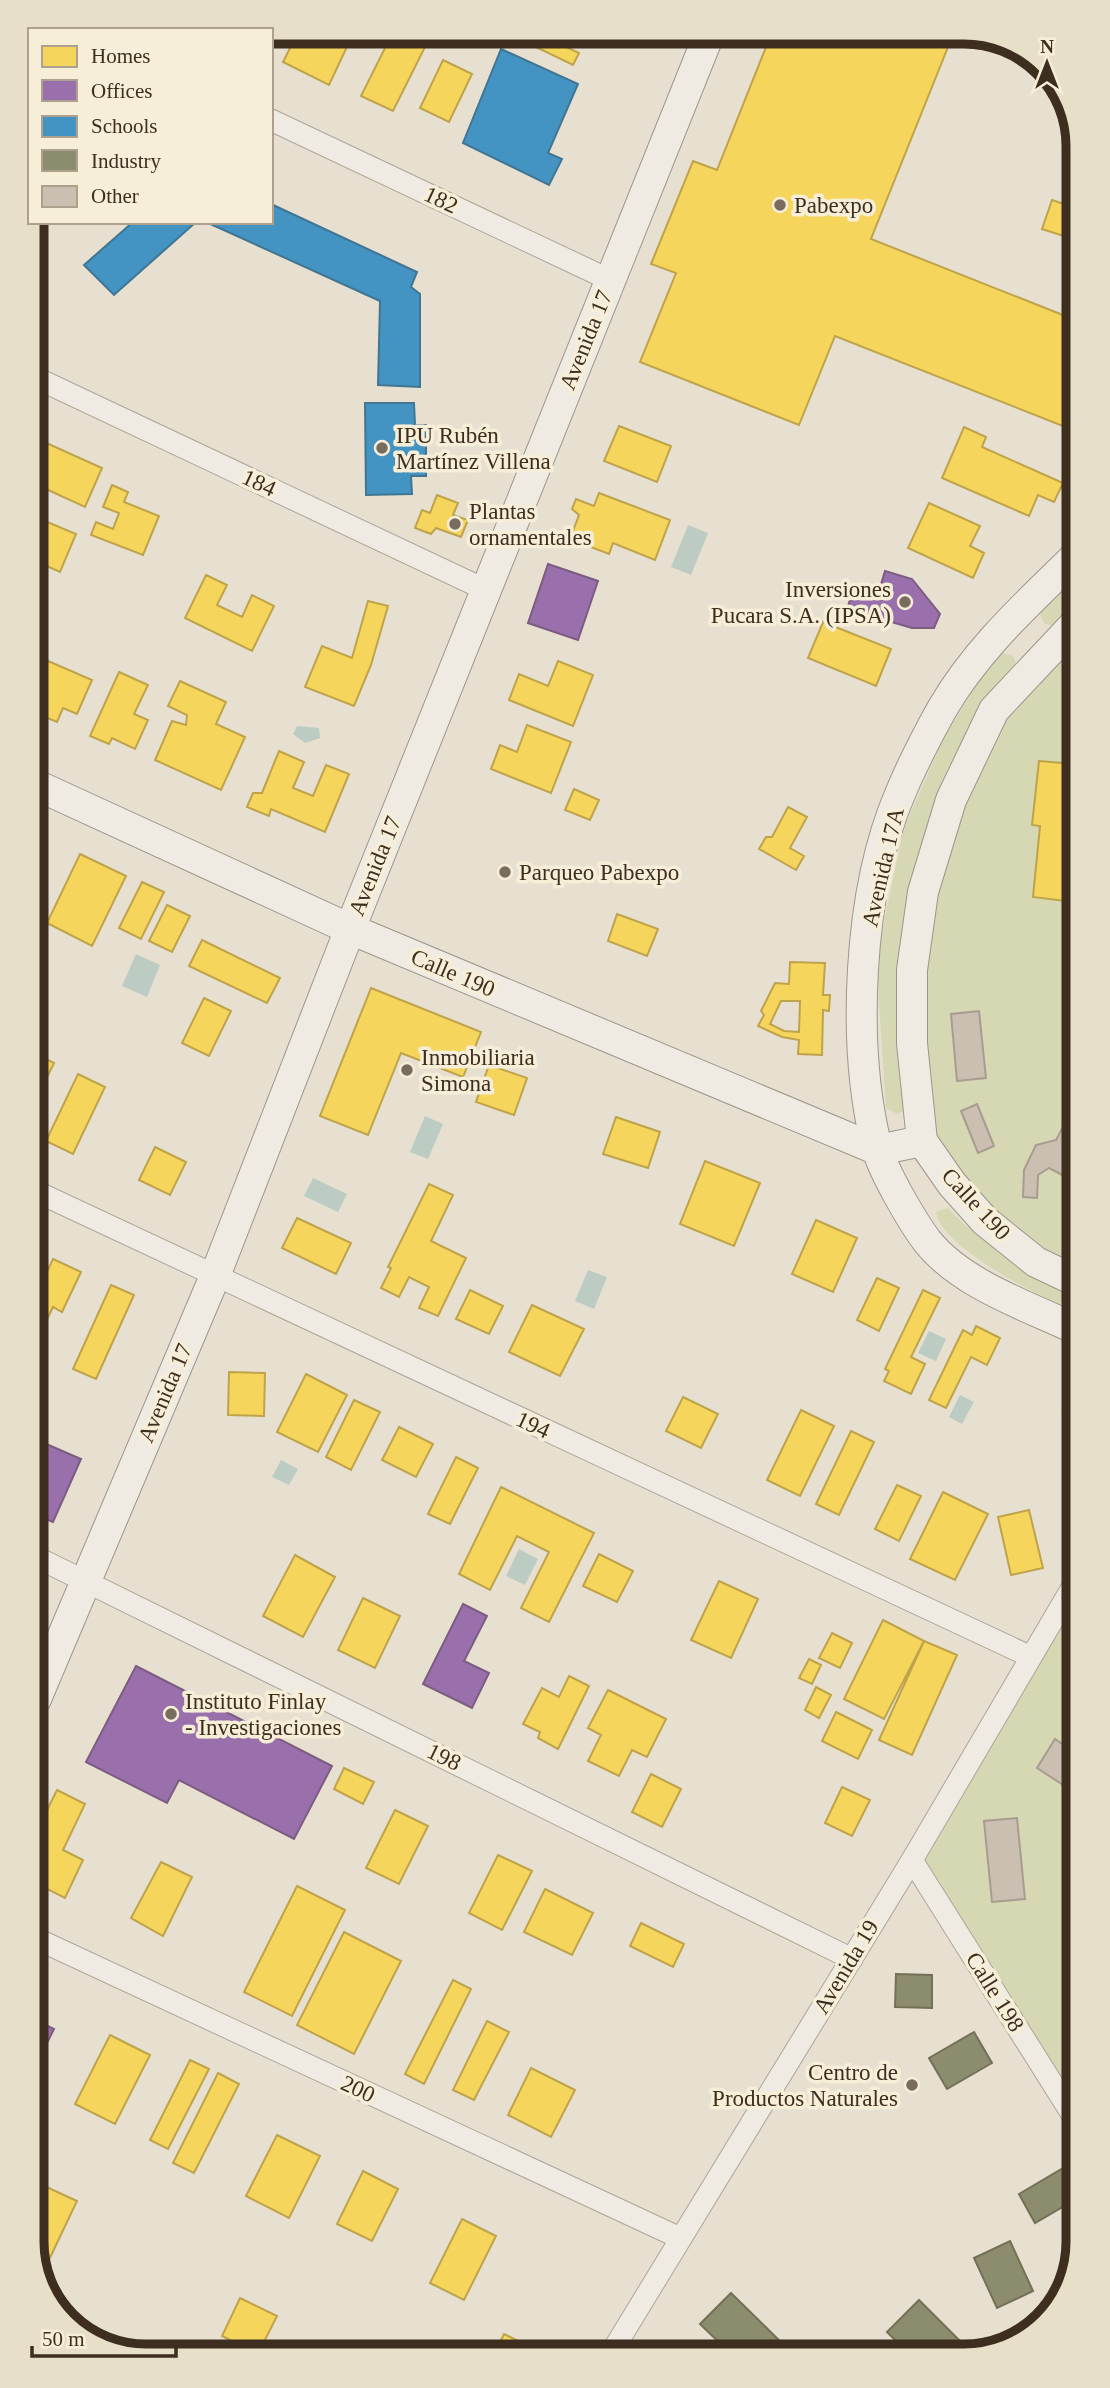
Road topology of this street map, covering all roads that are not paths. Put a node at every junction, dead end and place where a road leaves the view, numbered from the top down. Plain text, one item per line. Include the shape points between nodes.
1 (705, 44) edge
2 (273, 121) edge
3 (610, 280) junction
4 (44, 382) edge
5 (1066, 566) edge
6 (486, 590) junction
7 (1005, 624) junction
8 (1066, 633) edge
9 (1045, 653) junction
10 (44, 789) edge
11 (350, 929) junction
12 (922, 1141) junction
13 (878, 1150) junction
14 (44, 1195) edge
15 (215, 1276) junction
16 (1066, 1276) edge
17 (1066, 1324) edge
18 (44, 1561) edge
19 (85, 1580) junction
20 (1066, 1597) edge
21 (1031, 1657) junction
22 (44, 1680) edge
23 (912, 1860) junction
24 (44, 1942) edge
25 (852, 1959) junction
26 (1066, 2105) edge
27 (680, 2238) junction
28 (616, 2344) edge

1 - 3 main road, Avenida 17
2 - 3 street, 182
3 - 6 main road, Avenida 17
4 - 6 street, 184
5 - 7 main road, Avenida 17A
6 - 11 main road, Avenida 17
7 - 9 main road
7 - 13 main road, Avenida 17A via 943,707 899,795 874,883 863,961 861,1024 866,1088
8 - 9 main road, Avenida 17A
9 - 12 main road, Avenida 17A via 994,710 951,800 923,892 912,970 912,1043
10 - 11 main road, Calle 190
11 - 13 main road, Calle 190
11 - 15 main road, Avenida 17
12 - 13 main road
12 - 16 main road, Calle 190 via 985,1221 1036,1262
13 - 17 main road via 902,1202 947,1260 987,1288
14 - 15 street, 194
15 - 19 main road, Avenida 17
15 - 21 street, 194
18 - 19 street, 198
19 - 22 main road, Avenida 17
19 - 25 street, 198
20 - 21 street, Avenida 19
21 - 23 street, Avenida 19
23 - 25 street, Avenida 19
23 - 26 street, Calle 198
24 - 27 street, 200
25 - 27 street, Avenida 19
27 - 28 street, Avenida 19

